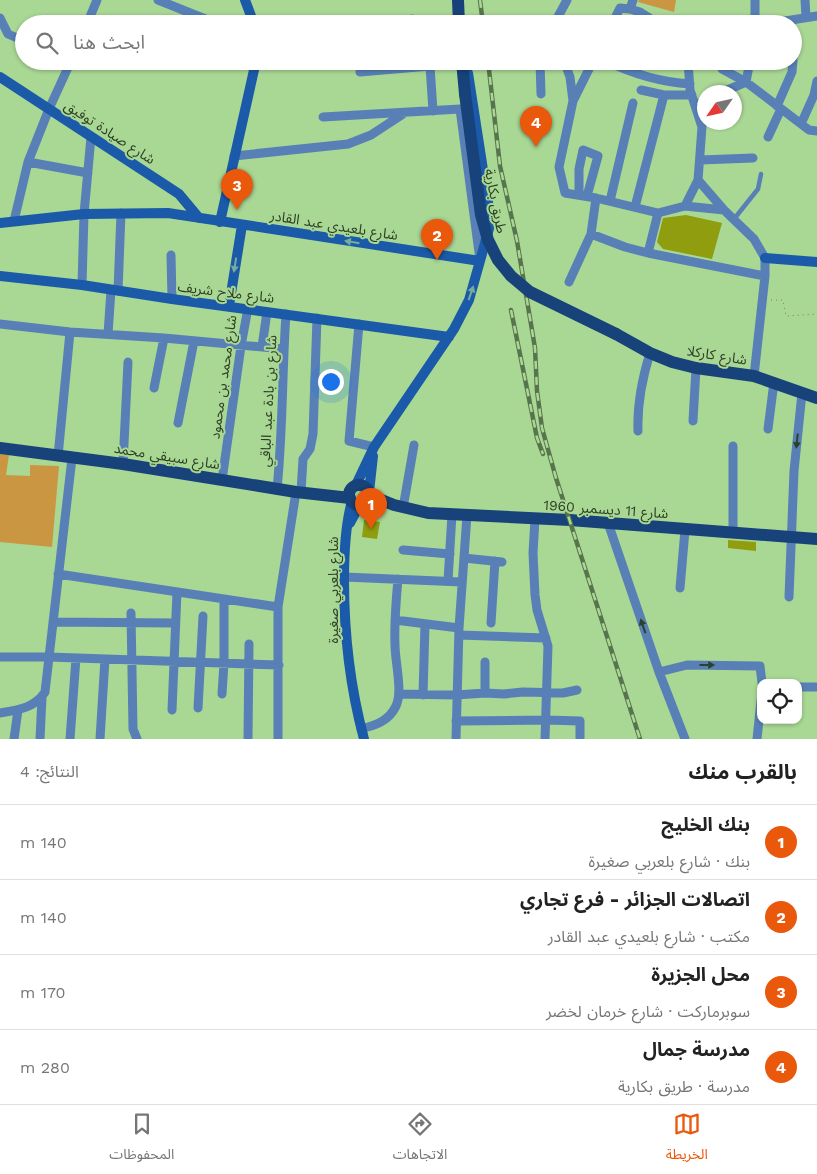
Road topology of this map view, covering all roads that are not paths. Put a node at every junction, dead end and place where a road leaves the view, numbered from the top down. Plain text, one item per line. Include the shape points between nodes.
1 (97, 0) edge
2 (158, 0) edge
3 (245, 0) edge
4 (458, 0) edge
5 (567, 0) edge
6 (755, 0) edge
7 (805, 0) edge
8 (631, 4) edge
9 (91, 15) edge
10 (196, 15) edge
11 (251, 15) edge
12 (459, 15) edge
13 (559, 15) edge
14 (616, 15) edge
15 (645, 15) edge
16 (756, 15) edge
17 (817, 16) edge
18 (0, 18) edge
19 (806, 18) junction
20 (802, 19) edge
21 (15, 37) edge
22 (66, 70) edge
23 (254, 70) edge
24 (370, 70) edge
25 (430, 70) edge
26 (464, 70) edge
27 (466, 70) edge
28 (540, 70) edge
29 (567, 70) edge
30 (589, 70) edge
31 (626, 70) edge
32 (689, 70) edge
33 (724, 70) edge
34 (748, 70) edge
35 (792, 70) edge
36 (360, 72) dead end
37 (0, 77) edge
38 (817, 81) edge
39 (746, 82) junction
40 (690, 84) junction
41 (739, 85) edge
42 (642, 90) dead end
43 (541, 94) dead end
44 (664, 95) junction
45 (692, 95) junction
46 (573, 101) junction
47 (633, 104) dead end
48 (695, 105) joint
49 (779, 107) junction
50 (49, 109) junction
51 (433, 111) junction
52 (405, 113) junction
53 (323, 117) dead end
54 (801, 124) junction
55 (817, 131) edge
56 (92, 137) junction
57 (768, 138) dead end
58 (234, 156) junction
59 (753, 158) dead end
60 (700, 160) junction
61 (28, 162) junction
62 (88, 173) junction
63 (761, 174) dead end
64 (698, 180) junction
65 (587, 196) junction
66 (610, 201) junction
67 (685, 206) junction
68 (635, 207) junction
69 (724, 210) junction
70 (121, 212) junction
71 (658, 213) junction
72 (84, 214) junction
73 (199, 218) junction
74 (734, 219) junction
75 (14, 221) junction
76 (220, 222) junction
77 (0, 223) edge
78 (242, 225) junction
79 (591, 234) junction
80 (648, 253) junction
81 (172, 255) dead end
82 (765, 258) junction
83 (480, 261) junction
84 (817, 262) edge
85 (0, 276) edge
86 (765, 276) junction
87 (569, 282) dead end
88 (82, 285) junction
89 (114, 291) junction
90 (172, 299) junction
91 (229, 306) junction
92 (248, 308) junction
93 (267, 312) junction
94 (286, 314) junction
95 (317, 318) junction
96 (0, 324) edge
97 (359, 324) junction
98 (70, 332) junction
99 (108, 334) junction
100 (616, 334) joint
101 (449, 337) junction
102 (164, 338) junction
103 (194, 341) junction
104 (241, 346) junction
105 (262, 347) junction
106 (284, 349) junction
107 (650, 353) junction
108 (128, 362) dead end
109 (696, 368) junction
110 (754, 376) junction
111 (774, 382) junction
112 (154, 388) dead end
113 (802, 393) junction
114 (817, 398) edge
115 (693, 421) dead end
116 (178, 423) dead end
117 (768, 428) dead end
118 (638, 431) dead end
119 (414, 445) dead end
120 (733, 446) dead end
121 (374, 447) junction
122 (0, 448) edge
123 (58, 456) junction
124 (72, 458) junction
125 (123, 464) junction
126 (222, 480) junction
127 (277, 489) junction
128 (299, 492) junction
129 (359, 496) junction
130 (398, 507) junction
131 (452, 514) junction
132 (467, 515) junction
133 (535, 519) junction
134 (608, 523) junction
135 (684, 530) junction
136 (733, 532) junction
137 (790, 538) junction
138 (817, 539) edge
139 (403, 550) dead end
140 (450, 554) junction
141 (464, 558) junction
142 (58, 574) junction
143 (344, 576) junction
144 (398, 579) junction
145 (448, 581) junction
146 (462, 582) junction
147 (680, 588) dead end
148 (176, 592) junction
149 (789, 597) dead end
150 (224, 599) junction
151 (278, 607) junction
152 (203, 616) dead end
153 (132, 618) junction
154 (395, 620) junction
155 (53, 622) junction
156 (176, 623) junction
157 (491, 623) dead end
158 (425, 624) junction
159 (459, 631) junction
160 (546, 638) junction
161 (249, 644) dead end
162 (0, 657) edge
163 (49, 657) junction
164 (76, 658) junction
165 (105, 659) junction
166 (133, 660) junction
167 (174, 661) junction
168 (200, 662) junction
169 (485, 662) dead end
170 (224, 663) junction
171 (250, 664) junction
172 (279, 665) junction
173 (659, 672) junction
174 (762, 679) edge
175 (802, 687) edge
176 (817, 687) edge
177 (577, 690) dead end
178 (547, 692) junction
179 (485, 693) junction
180 (222, 694) dead end
181 (399, 694) junction
182 (423, 694) junction
183 (456, 695) junction
184 (42, 698) junction
185 (198, 708) dead end
186 (18, 710) junction
187 (172, 710) dead end
188 (0, 713) edge
189 (546, 720) junction
190 (456, 721) junction
191 (759, 724) edge
192 (363, 734) edge
193 (14, 739) edge
194 (40, 739) edge
195 (70, 739) edge
196 (100, 739) edge
197 (137, 739) edge
198 (248, 739) edge
199 (278, 739) edge
200 (456, 739) edge
201 (545, 739) edge
202 (580, 739) edge
203 (685, 739) edge
204 (757, 739) edge

1 - 9 street
2 - 10 street
3 - 11 main road
4 - 12 main road
5 - 13 street
6 - 16 street
7 - 19 street
8 - 14 street via 620,8
8 - 15 street
17 - 19 street
18 - 21 street via 8,34
19 - 20 street
22 - 50 street
23 - 58 main road
24 - 36 street
25 - 51 street
26 - 100 main road, طريق بكارية, bridge via 481,215 498,260 530,292
27 - 83 main road via 490,218
28 - 43 street
29 - 46 street
30 - 46 street
31 - 40 street via 668,83
32 - 40 street
33 - 39 street
34 - 39 street
35 - 49 street
37 - 50 main road, شارع صيادة توفيق
38 - 54 street
39 - 41 street
39 - 49 street
40 - 45 street
42 - 44 street
44 - 45 street
44 - 68 street
45 - 48 street
46 - 65 street via 559,167 565,193
47 - 66 street
48 - 60 street via 702,127
49 - 54 street
49 - 57 street
50 - 56 main road, شارع صيادة توفيق
50 - 61 street
51 - 52 street
51 - 83 street via 460,109
52 - 53 street
52 - 58 street via 370,135 348,144
54 - 55 street
56 - 62 street
56 - 73 main road, شارع صيادة توفيق via 179,194
58 - 76 main road
59 - 60 street
60 - 64 street
61 - 62 street
61 - 75 street
62 - 72 street
63 - 74 lane via 758,189
64 - 67 street
64 - 69 street
65 - 66 street
65 - 79 street
66 - 68 street
67 - 69 street
67 - 71 street
68 - 71 street
69 - 74 street
70 - 72 main road, شارع بلعيدي عبد القادر
70 - 73 main road, شارع بلعيدي عبد القادر via 168,213
70 - 89 street
71 - 80 street
72 - 75 main road, شارع بلعيدي عبد القادر
72 - 88 street
73 - 76 main road, شارع بلعيدي عبد القادر
74 - 82 street via 754,239
75 - 77 main road, شارع بلعيدي عبد القادر
76 - 78 main road, شارع بلعيدي عبد القادر
83 -> 78 main road, شارع بلعيدي عبد القادر
78 -> 91 main road
79 - 80 street
79 - 87 street
80 - 86 street
81 - 90 street
82 - 84 main road
82 - 86 street
101 -> 83 main road via 469,300
85 - 88 main road, شارع ملاح شريف
86 - 110 street
88 - 89 main road, شارع ملاح شريف
89 - 90 main road, شارع ملاح شريف
89 - 99 street
90 - 91 main road, شارع ملاح شريف
91 - 92 main road, شارع ملاح شريف
92 - 93 main road, شارع ملاح شريف
92 - 104 street, شارع محمد بن محمود
93 - 94 main road, شارع ملاح شريف
93 - 105 street
94 - 95 main road, شارع ملاح شريف
94 - 106 street, شارع بن بادة عبد الباقي
95 - 97 main road, شارع ملاح شريف
95 - 128 street via 313,434 310,449 303,459
96 - 98 street
97 - 101 main road, شارع ملاح شريف
97 - 121 street via 349,441
98 - 99 street
98 - 123 street
99 - 102 street
100 - 107 main road, شارع كاركلا
101 - 121 main road
102 - 103 street
102 - 112 street
103 - 104 street
103 - 116 street
104 - 105 street
104 - 126 street, شارع محمد بن محمود
105 - 106 street
106 - 127 street, شارع بن بادة عبد الباقي
107 - 109 main road, شارع كاركلا
107 - 118 street via 643,376
108 - 125 street
109 - 110 main road, شارع كاركلا
109 - 115 street
110 - 111 main road, شارع كاركلا
111 - 113 main road, شارع كاركلا
111 - 117 street
113 - 114 main road, شارع كاركلا
113 -> 137 street
119 - 130 street
120 - 136 street
121 - 129 main road
122 - 123 main road, شارع سبيقي محمد
123 - 124 main road, شارع سبيقي محمد
124 - 125 main road, شارع سبيقي محمد
124 - 142 street
125 - 126 main road, شارع سبيقي محمد
126 - 127 main road, شارع سبيقي محمد
127 - 128 main road, شارع سبيقي محمد
128 - 129 main road, شارع سبيقي محمد via 329,497
128 - 151 street
129 - 130 main road, شارع 11 ديسمبر 1960
129 - 143 main road, شارع بلعربي صغيرة via 347,528
130 - 131 main road, شارع 11 ديسمبر 1960
131 - 132 main road, شارع 11 ديسمبر 1960
131 - 140 street
132 - 133 main road, شارع 11 ديسمبر 1960
132 - 141 street
133 - 134 main road, شارع 11 ديسمبر 1960
133 - 160 street via 535,595
134 - 135 main road, شارع 11 ديسمبر 1960
173 -> 134 street
135 - 136 main road, شارع 11 ديسمبر 1960
135 - 147 street
136 - 137 main road, شارع 11 ديسمبر 1960
137 - 138 main road, شارع 11 ديسمبر 1960
137 - 149 street
139 - 140 street
140 - 145 street
141 - 146 street
141 - 157 street via 499,562
142 - 148 street
142 - 155 street
143 - 144 street
143 - 192 main road, شارع بلعربي صغيرة via 346,637 355,703
144 - 145 street
144 - 154 street
145 - 146 street
146 - 159 street
148 - 150 street
148 - 156 street
150 - 151 street
150 - 170 street
151 - 172 street
152 - 168 street
153 - 155 street
153 - 156 street
153 - 166 street
154 - 158 street
154 - 181 street
155 - 163 street
156 - 167 street
158 - 159 street
158 - 182 street
159 - 160 street
159 - 183 street
160 - 178 street
161 - 171 street
162 - 163 street
163 - 164 street
163 - 184 street via 48,681
164 - 165 street
164 - 195 street
165 - 166 street
165 - 196 street
166 - 167 street
166 - 197 street via 133,729
167 - 168 street
167 - 187 street
168 - 170 street
168 - 185 street
169 - 179 street
170 - 171 street
170 - 180 street
171 - 172 street
171 - 198 street
172 - 199 street
173 -> 174 street via 687,665 760,666
173 - 203 street
175 - 176 street
177 - 178 street
178 - 179 street
178 - 189 street
179 - 183 street
181 - 182 street
181 - 192 street via 390,715
182 - 183 street
183 - 190 street
184 - 186 street
184 - 194 street
186 - 188 street
186 - 193 street
189 - 190 street
189 - 201 street
189 - 202 street via 580,721
190 - 200 street
191 - 204 street

